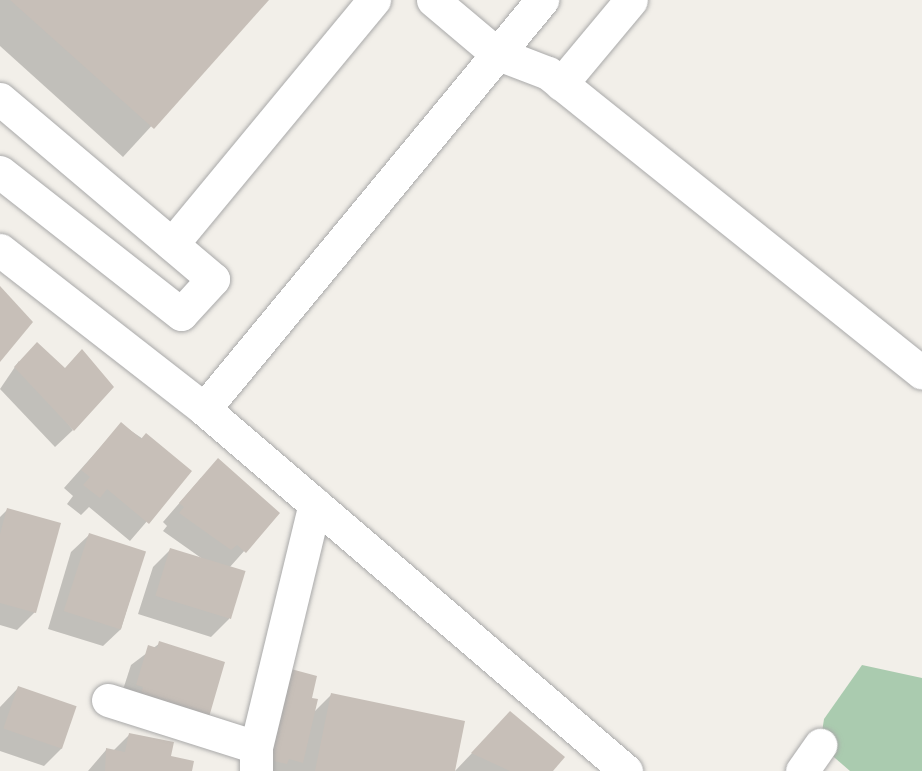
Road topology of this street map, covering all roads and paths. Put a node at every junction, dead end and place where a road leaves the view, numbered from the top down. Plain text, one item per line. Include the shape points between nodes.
1 (374, 0) edge
2 (433, 0) edge
3 (542, 0) edge
4 (631, 0) edge
5 (496, 53) junction
6 (561, 84) junction
7 (0, 99) edge
8 (0, 172) edge
9 (172, 244) junction
10 (0, 250) edge
11 (922, 373) edge
12 (204, 409) junction
13 (315, 504) junction
14 (108, 700) dead end
15 (256, 759) edge
16 (626, 771) edge

1 - 9 street
2 - 5 street
3 - 5 street
4 - 6 street
5 - 6 street
5 - 12 street
6 - 11 street
7 - 9 street
8 - 9 street via 181,314 213,279
10 - 12 street
12 - 13 street
13 - 15 street
13 - 16 street
14 - 15 street

